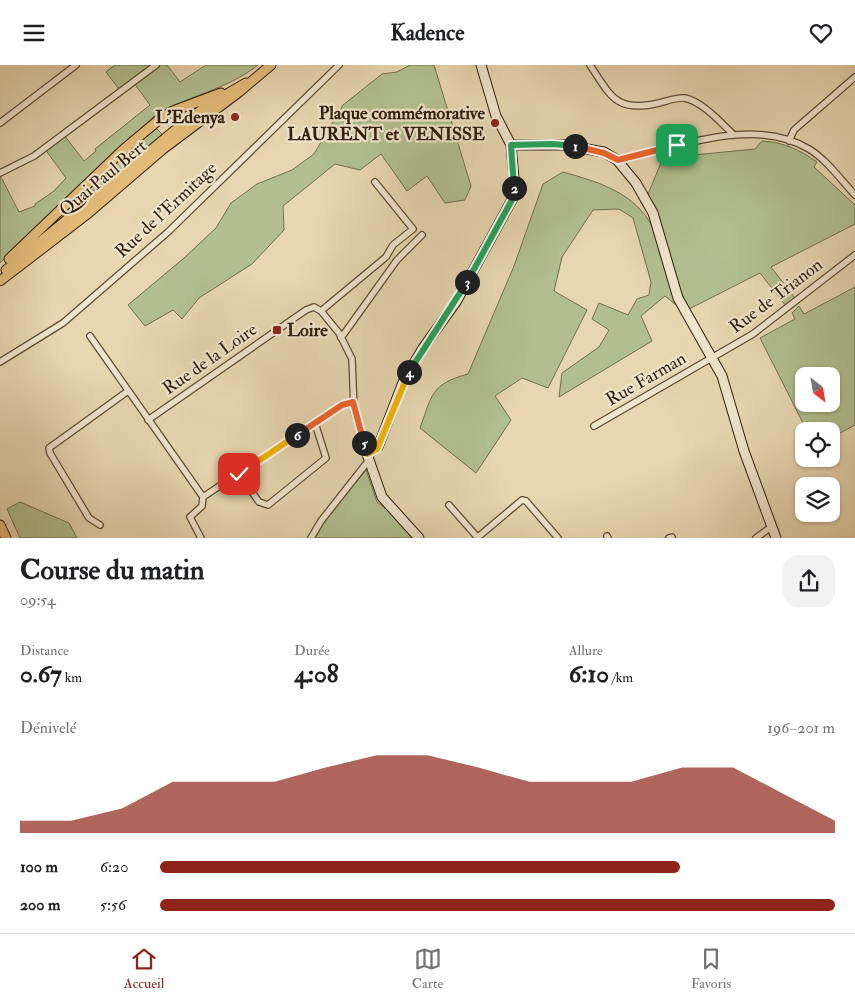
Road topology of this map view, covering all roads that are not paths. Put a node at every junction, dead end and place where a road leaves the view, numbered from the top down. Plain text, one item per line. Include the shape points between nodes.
1 (76, 65) edge
2 (156, 65) edge
3 (271, 65) edge
4 (339, 65) edge
5 (481, 65) edge
6 (590, 65) edge
7 (855, 77) edge
8 (250, 81) junction
9 (235, 88) junction
10 (160, 119) junction
11 (0, 123) edge
12 (173, 131) junction
13 (734, 135) junction
14 (789, 141) junction
15 (511, 145) junction
16 (163, 149) junction
17 (618, 160) junction
18 (0, 173) edge
19 (376, 182) dead end
20 (855, 195) edge
21 (422, 235) dead end
22 (855, 255) edge
23 (0, 267) edge
24 (1, 278) edge
25 (321, 311) junction
26 (90, 336) dead end
27 (341, 338) junction
28 (714, 358) junction
29 (0, 361) edge
30 (128, 391) junction
31 (353, 402) junction
32 (148, 420) junction
33 (316, 423) junction
34 (594, 426) dead end
35 (368, 457) junction
36 (239, 474) junction
37 (203, 497) junction
38 (449, 505) dead end
39 (0, 525) edge
40 (100, 525) dead end
41 (771, 527) junction
42 (6, 538) edge
43 (201, 538) edge
44 (312, 538) edge
45 (419, 538) edge
46 (478, 538) edge
47 (558, 538) edge
48 (756, 538) edge
49 (776, 538) edge

1 - 11 street
2 - 18 street via 34,156
3 - 8 main road, Quai Paul Bert
4 - 29 street, Rue de l'Ermitage via 168,232 62,323
5 - 15 street via 493,109
6 - 13 street via 618,102 636,107 688,99
7 - 14 street via 794,130
8 - 9 main road, Quai Paul Bert
8 - 16 main road, Quai Paul Bert
9 - 10 main road
9 - 12 main road, Quai Paul Bert
10 - 12 main road via 170,124
10 - 23 main road
12 - 16 main road
12 - 24 main road, Quai Paul Bert
13 - 14 street
13 - 17 street
14 - 20 street via 817,155
15 - 17 street via 581,146
15 - 35 street via 513,198 456,301 422,348 404,380 377,449
16 - 24 main road, Quai Paul Bert via 86,215
17 - 28 street via 649,207 678,298
19 - 25 street via 413,229 393,245 386,257
21 - 27 street via 397,260
22 - 28 street, Rue de Trianon via 753,334
25 - 27 street
25 - 32 street, Rue de la Loire via 314,307 307,309
26 - 30 street
27 - 31 street via 352,359
28 - 34 street, Rue Farman
28 - 41 street
30 - 32 street
30 - 40 street via 49,448 89,518
31 - 33 street via 342,405
31 - 35 street
32 - 37 street
33 - 36 street
33 - 36 street via 326,458 268,505 259,503
35 - 44 street
35 - 45 street via 382,497
36 - 37 street
37 - 43 street via 202,506 190,517
38 - 46 street
39 - 42 main road
41 - 48 street
41 - 49 street
46 - 47 street via 522,500

